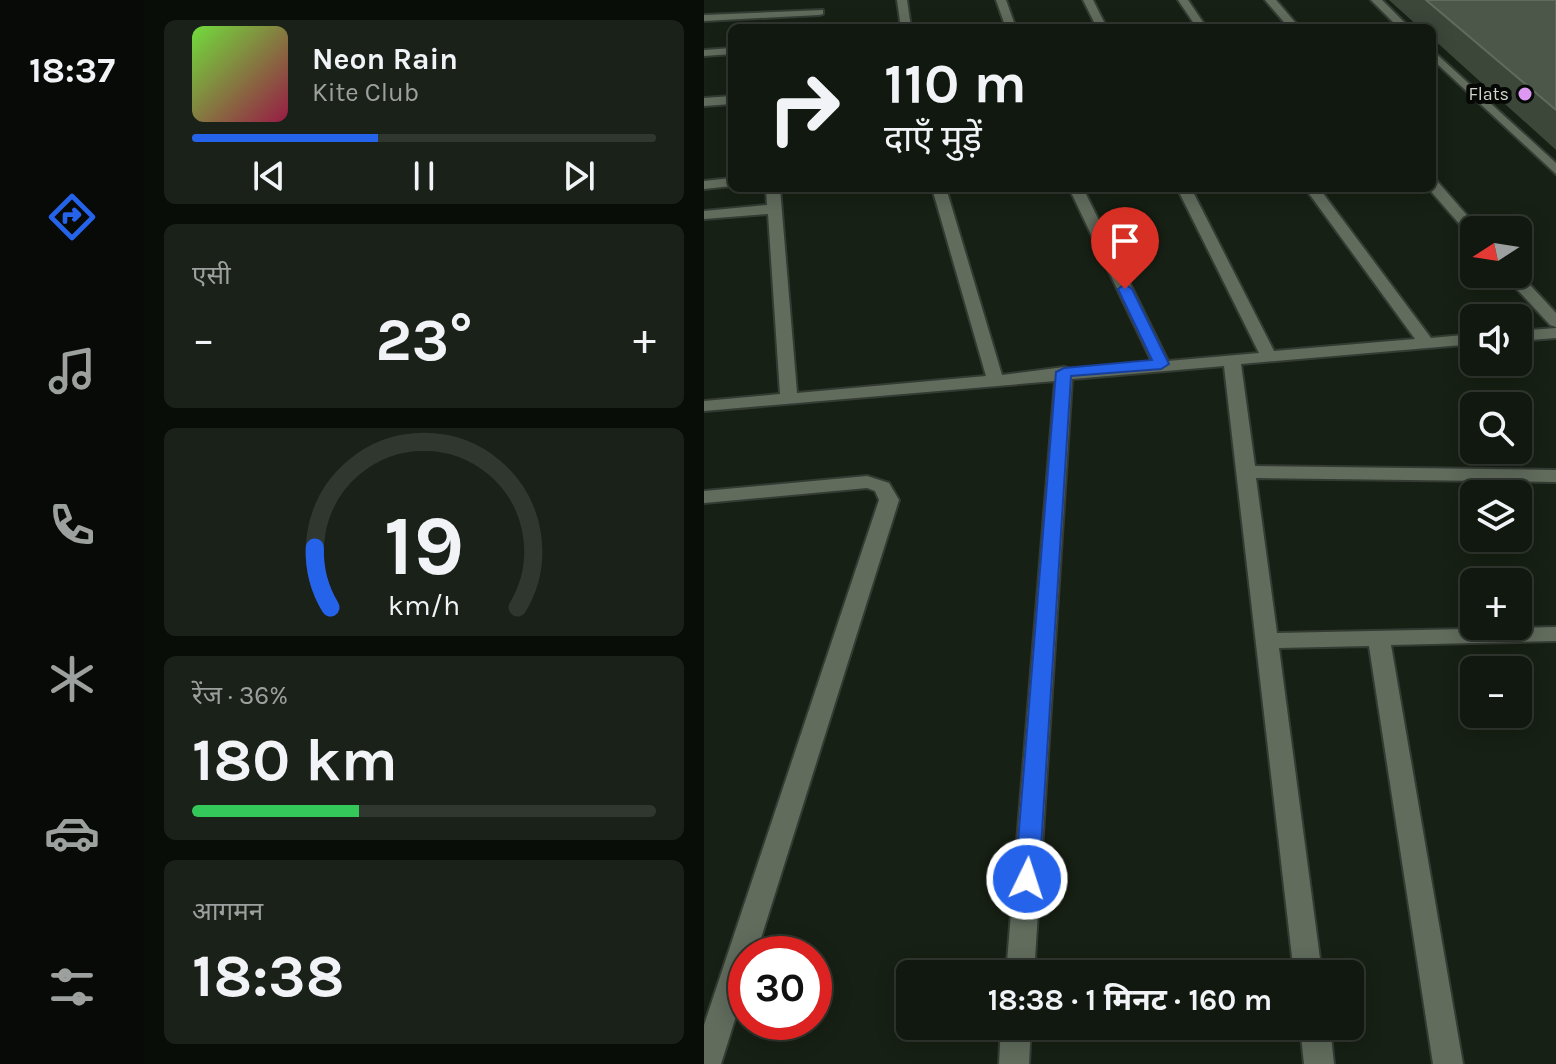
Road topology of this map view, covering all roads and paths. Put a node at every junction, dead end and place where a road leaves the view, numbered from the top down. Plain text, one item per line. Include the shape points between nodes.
1 (825, 0) edge
2 (902, 0) edge
3 (1001, 0) edge
4 (1088, 0) edge
5 (1183, 0) edge
6 (1270, 0) edge
7 (1376, 0) edge
8 (819, 12) junction
9 (704, 18) edge
10 (820, 24) edge
11 (905, 24) edge
12 (1010, 24) edge
13 (1100, 24) edge
14 (1199, 24) edge
15 (1291, 24) edge
16 (1401, 24) edge
17 (728, 51) edge
18 (704, 53) edge
19 (1436, 57) edge
20 (728, 100) edge
21 (704, 102) edge
22 (1556, 170) edge
23 (728, 182) edge
24 (704, 185) edge
25 (1436, 189) edge
26 (773, 192) edge
27 (940, 192) edge
28 (1078, 192) edge
29 (1186, 192) edge
30 (1315, 192) edge
31 (775, 209) junction
32 (704, 215) edge
33 (1460, 216) edge
34 (1524, 288) edge
35 (1556, 322) edge
36 (1556, 333) edge
37 (1532, 335) edge
38 (1460, 340) edge
39 (1426, 343) junction
40 (1268, 355) junction
41 (1232, 358) junction
42 (1161, 364) junction
43 (1064, 372) junction
44 (995, 379) junction
45 (789, 398) junction
46 (704, 406) edge
47 (1246, 472) junction
48 (1556, 476) edge
49 (704, 497) edge
50 (1556, 634) edge
51 (1379, 639) junction
52 (1267, 641) junction
53 (1021, 960) edge
54 (1306, 960) edge
55 (1015, 1040) edge
56 (1316, 1040) edge
57 (706, 1064) edge
58 (1014, 1064) edge
59 (1319, 1064) edge
60 (1448, 1064) edge

1 - 8 street
2 - 11 street
3 - 12 street
4 - 13 street
5 - 14 street
6 - 15 street
7 - 16 street
8 - 9 street
8 - 10 street
17 - 18 street
19 - 22 street
20 - 21 street
23 - 24 street
25 - 33 street
26 - 31 street
27 - 44 street
28 - 42 street
29 - 40 street
30 - 39 street
31 - 32 street
31 - 45 street
34 - 35 street
36 - 37 street
38 - 39 street
39 - 40 street
40 - 41 street
41 - 42 street
41 - 47 street
42 - 43 street
43 - 44 street
43 - 53 street
44 - 45 street
45 - 46 street
47 - 48 street
47 - 52 street
49 - 57 street via 867,482 885,488 889,500
50 - 51 street
51 - 52 street
51 - 60 street
52 - 54 street
55 - 58 street
56 - 59 street

